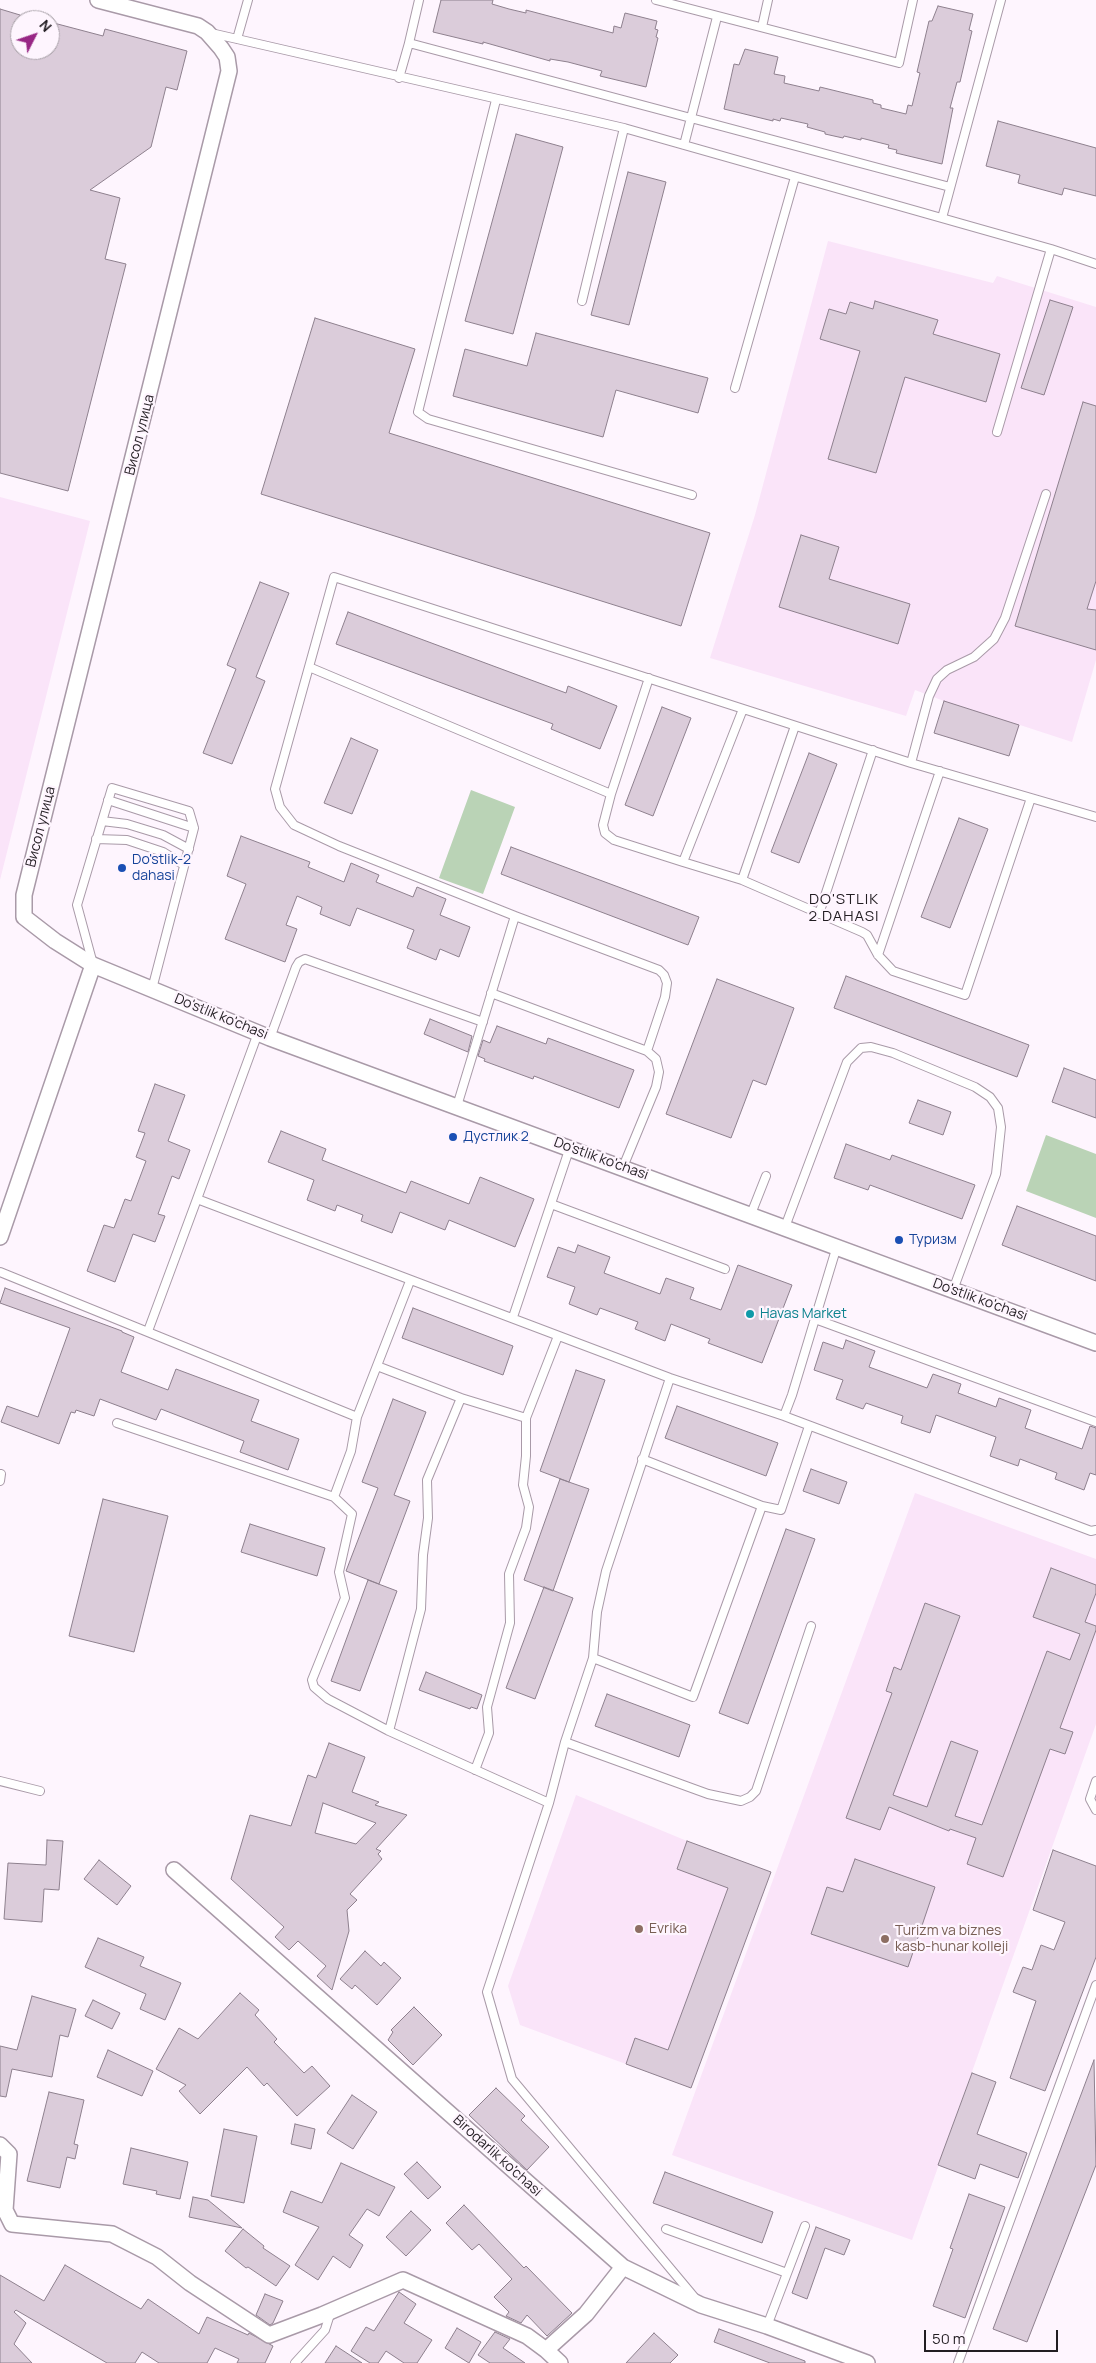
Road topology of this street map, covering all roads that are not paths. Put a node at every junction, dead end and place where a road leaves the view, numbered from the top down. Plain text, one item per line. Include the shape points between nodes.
1 (98, 0) edge
2 (248, 0) edge
3 (419, 0) edge
4 (656, 0) edge
5 (768, 0) edge
6 (912, 0) edge
7 (1000, 0) edge
8 (717, 17) junction
9 (762, 27) junction
10 (207, 32) junction
11 (237, 39) junction
12 (410, 43) junction
13 (398, 78) junction
14 (496, 100) junction
15 (691, 117) junction
16 (624, 128) junction
17 (684, 145) junction
18 (795, 177) junction
19 (950, 187) junction
20 (942, 218) junction
21 (1051, 249) junction
22 (1096, 264) edge
23 (582, 301) dead end
24 (735, 388) dead end
25 (997, 432) dead end
26 (1046, 494) dead end
27 (692, 495) dead end
28 (309, 667) junction
29 (648, 678) junction
30 (743, 709) junction
31 (795, 726) junction
32 (872, 750) junction
33 (911, 763) junction
34 (940, 771) junction
35 (611, 794) junction
36 (1031, 798) junction
37 (108, 800) junction
38 (1096, 817) edge
39 (102, 821) junction
40 (194, 828) junction
41 (96, 840) junction
42 (189, 849) junction
43 (683, 862) junction
44 (184, 865) junction
45 (742, 880) junction
46 (819, 914) junction
47 (515, 916) junction
48 (55, 940) joint
49 (878, 955) junction
50 (93, 965) junction
51 (152, 989) junction
52 (491, 993) junction
53 (483, 1022) junction
54 (264, 1035) junction
55 (647, 1051) junction
56 (457, 1106) junction
57 (570, 1147) junction
58 (623, 1167) junction
59 (766, 1176) dead end
60 (197, 1199) junction
61 (551, 1204) junction
62 (750, 1214) junction
63 (785, 1227) junction
64 (0, 1237) edge
65 (837, 1246) junction
66 (724, 1270) dead end
67 (0, 1272) edge
68 (410, 1280) junction
69 (953, 1290) junction
70 (514, 1317) junction
71 (815, 1319) junction
72 (148, 1331) junction
73 (558, 1336) junction
74 (1096, 1343) edge
75 (377, 1366) junction
76 (670, 1378) junction
77 (461, 1398) junction
78 (784, 1416) junction
79 (357, 1417) junction
80 (526, 1418) junction
81 (1096, 1422) edge
82 (117, 1423) dead end
83 (809, 1426) junction
84 (642, 1459) junction
85 (334, 1497) junction
86 (762, 1506) junction
87 (1096, 1530) edge
88 (811, 1626) dead end
89 (593, 1658) junction
90 (389, 1732) junction
91 (565, 1742) junction
92 (475, 1770) junction
93 (0, 1781) edge
94 (1096, 1781) edge
95 (40, 1791) dead end
96 (550, 1803) junction
97 (1096, 1810) edge
98 (174, 1870) dead end
99 (1096, 1985) edge
100 (0, 2144) edge
101 (804, 2226) dead end
102 (666, 2229) dead end
103 (623, 2267) junction
104 (787, 2274) junction
105 (701, 2305) junction
106 (331, 2311) junction
107 (767, 2326) junction
108 (546, 2350) junction
109 (295, 2363) edge
110 (560, 2363) edge
111 (867, 2363) edge
112 (958, 2363) edge

1 - 10 street, Висол улица via 198,26
2 - 11 lane
3 - 12 lane
4 - 8 lane
5 - 9 lane
6 - 9 lane via 899,63
7 - 19 lane
8 - 9 lane
8 - 15 lane
10 - 11 lane
10 - 48 street, Висол улица via 227,57 227,86 24,896 24,917
11 - 13 lane
12 - 13 lane
12 - 15 lane
13 - 14 lane
14 - 16 lane
14 - 27 lane via 418,412 428,419
15 - 17 lane
15 - 19 lane
16 - 17 lane
16 - 23 lane
17 - 18 lane
18 - 20 lane
18 - 24 lane
19 - 20 lane
20 - 21 lane
21 - 22 lane
21 - 25 lane
26 - 33 lane via 1006,618 994,639 981,651 937,679 929,696
28 - 29 lane via 334,578
28 - 35 lane
28 - 47 lane via 275,789 280,807 294,825
29 - 30 lane
29 - 35 lane
30 - 31 lane
30 - 43 lane
31 - 32 lane
31 - 45 lane
32 - 33 lane
32 - 46 lane
33 - 34 lane
34 - 36 lane
34 - 49 lane
35 - 43 lane via 602,825 605,832 614,840
36 - 38 lane
36 - 49 lane via 965,995 893,970
37 - 39 lane
37 - 40 lane
37 - 40 lane via 112,788 189,811
39 - 41 lane
39 - 42 lane via 127,824 164,835
40 - 42 lane
41 - 44 lane via 127,840 163,852
41 - 50 lane via 77,905
42 - 44 lane
43 - 45 lane
44 - 51 lane
45 - 46 lane
46 - 49 lane via 867,935
47 - 52 lane
47 - 55 lane via 659,970 664,975 667,983 665,997
48 - 50 street, Do'stlik ko'chasi
50 - 51 street, Do'stlik ko'chasi
50 - 64 street
51 - 54 street, Do'stlik ko'chasi
52 - 53 lane
52 - 55 lane
53 - 54 lane via 305,960 296,967
53 - 56 lane
54 - 56 street, Do'stlik ko'chasi
54 - 60 lane
55 - 58 lane via 659,1064 656,1087
56 - 57 street, Do'stlik ko'chasi
57 - 58 street, Do'stlik ko'chasi
57 - 61 lane
58 - 62 street, Do'stlik ko'chasi
59 - 62 lane
60 - 68 lane
60 - 72 lane
61 - 66 lane
61 - 70 lane
62 - 63 street, Do'stlik ko'chasi
63 - 65 street, Do'stlik ko'chasi
63 - 69 lane via 847,1062 861,1048 872,1047 893,1053 975,1087 990,1096 998,1108 1001,1127 996,1174
65 - 69 street, Do'stlik ko'chasi
65 - 71 lane
67 - 72 lane
68 - 70 lane
68 - 75 lane
69 - 74 street, Do'stlik ko'chasi
70 - 73 lane
71 - 78 lane
71 - 81 lane
72 - 79 lane
73 - 76 lane
73 - 80 lane
75 - 77 lane
75 - 79 lane
76 - 78 lane
76 - 84 lane
77 - 80 lane
77 - 90 lane via 427,1480 428,1518 421,1609
78 - 83 lane
79 - 85 lane via 351,1451
80 - 92 lane via 523,1485 529,1507 526,1528 509,1574 510,1623 487,1707 489,1733
82 - 85 lane
83 - 86 lane via 781,1510
83 - 87 lane via 1091,1531
84 - 86 lane
84 - 89 lane via 606,1571 597,1612
85 - 90 lane via 352,1514 339,1572 345,1598 312,1680 314,1687 328,1699
86 - 89 lane via 693,1697
88 - 91 lane via 756,1791 750,1797 741,1801 708,1794
89 - 91 lane
90 - 92 lane
91 - 96 lane
92 - 96 lane
93 - 95 lane
94 - 97 lane via 1090,1799
96 - 105 lane via 487,1992 512,2079
98 - 103 street, Birodarlik ko'chasi
99 - 112 lane
100 - 106 street via 9,2154 5,2210 12,2224 112,2234 157,2257 269,2335
101 - 104 lane
102 - 104 lane
103 - 105 street, Birodarlik ko'chasi
103 - 108 street via 586,2314
104 - 107 lane
105 - 107 street, Birodarlik ko'chasi
106 - 108 street via 403,2280 527,2336
106 - 109 lane via 325,2330
107 - 111 street, Birodarlik ko'chasi
108 - 110 street

